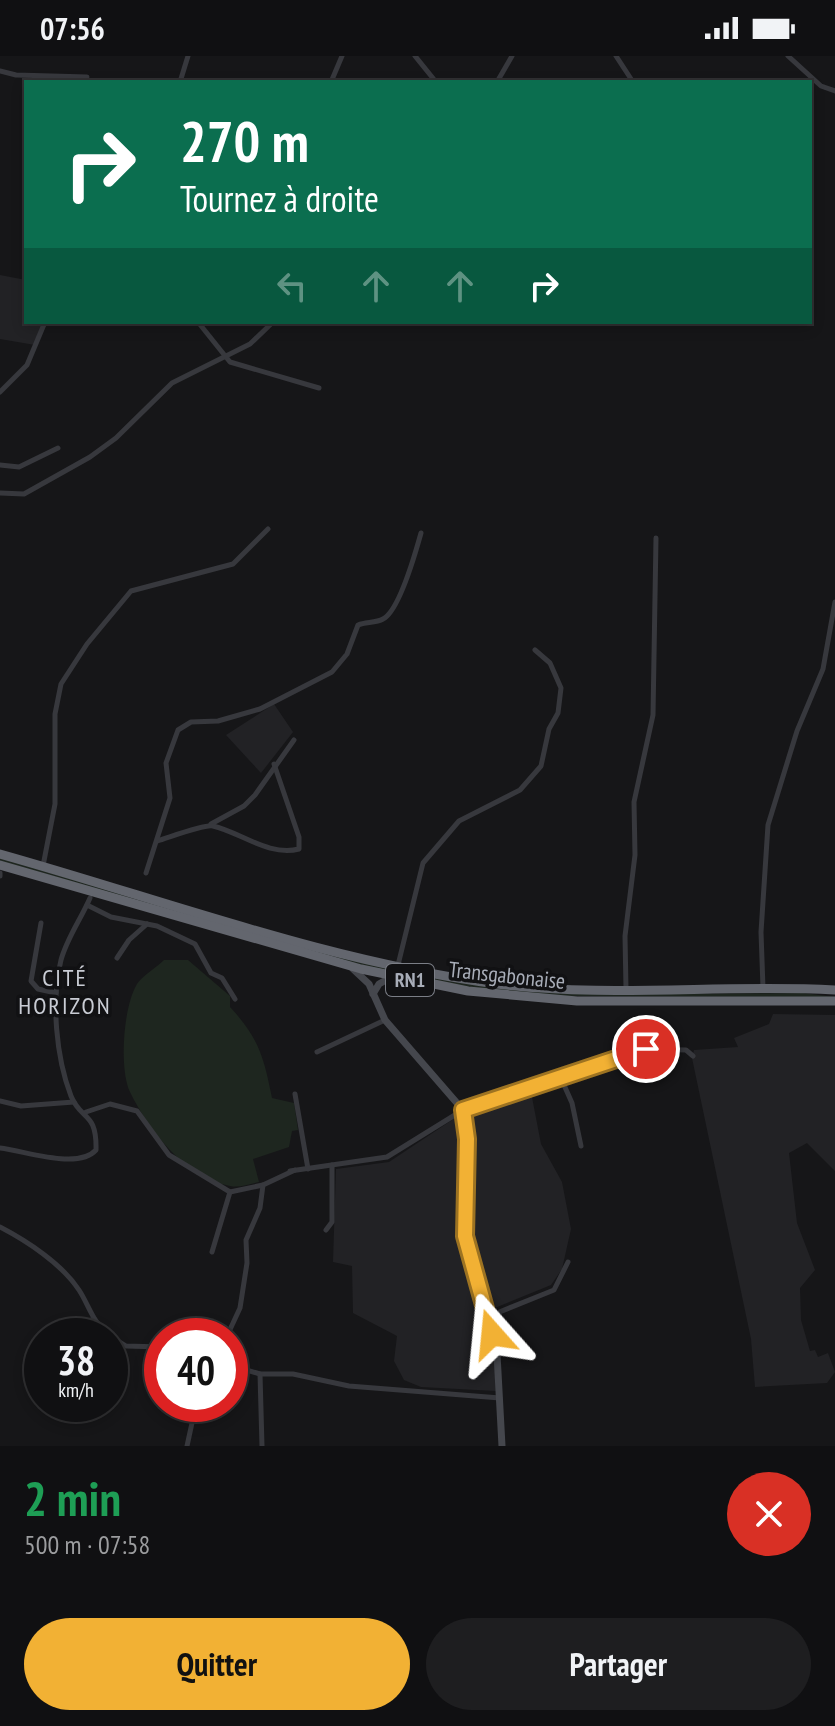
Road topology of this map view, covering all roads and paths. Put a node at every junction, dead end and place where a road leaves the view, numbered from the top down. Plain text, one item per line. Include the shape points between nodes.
1 (188, 56) edge
2 (342, 56) edge
3 (415, 56) edge
4 (512, 56) edge
5 (616, 56) edge
6 (788, 56) edge
7 (0, 71) edge
8 (87, 77) dead end
9 (181, 80) edge
10 (332, 80) edge
11 (434, 80) edge
12 (498, 80) edge
13 (632, 80) edge
14 (835, 91) edge
15 (44, 324) edge
16 (200, 324) edge
17 (271, 324) edge
18 (225, 358) junction
19 (319, 388) dead end
20 (0, 392) edge
21 (58, 448) dead end
22 (0, 465) edge
23 (0, 493) edge
24 (268, 529) dead end
25 (421, 533) dead end
26 (656, 538) dead end
27 (835, 602) edge
28 (535, 650) dead end
29 (294, 740) dead end
30 (274, 764) junction
31 (210, 825) junction
32 (156, 841) junction
33 (0, 854) edge
34 (0, 865) edge
35 (43, 866) junction
36 (146, 873) dead end
37 (90, 898) dead end
38 (87, 905) junction
39 (41, 923) dead end
40 (147, 924) junction
41 (117, 958) dead end
42 (345, 964) junction
43 (396, 971) junction
44 (763, 989) junction
45 (626, 990) junction
46 (835, 990) edge
47 (56, 993) junction
48 (372, 997) junction
49 (235, 999) dead end
50 (835, 1001) edge
51 (385, 1020) junction
52 (317, 1052) dead end
53 (693, 1056) dead end
54 (560, 1076) junction
55 (295, 1094) dead end
56 (0, 1101) edge
57 (74, 1102) junction
58 (463, 1110) junction
59 (86, 1112) junction
60 (581, 1146) dead end
61 (0, 1148) edge
62 (332, 1165) junction
63 (308, 1169) junction
64 (263, 1185) junction
65 (230, 1192) junction
66 (0, 1227) edge
67 (326, 1230) dead end
68 (212, 1252) dead end
69 (568, 1262) dead end
70 (486, 1317) junction
71 (91, 1318) edge
72 (235, 1318) edge
73 (248, 1370) edge
74 (260, 1374) junction
75 (501, 1399) junction
76 (192, 1423) dead end
77 (187, 1446) edge
78 (262, 1446) edge
79 (502, 1446) edge

1 - 9 street
2 - 10 street
3 - 11 street
4 - 12 street
5 - 13 street
6 - 14 street via 821,86
7 - 8 street
15 - 20 street via 27,365
16 - 18 street
17 - 18 street
18 - 19 street
18 - 23 street via 172,383 90,457 24,494
21 - 22 street via 19,467
24 - 35 street via 233,564 131,591 73,665 61,684 55,714 55,804
25 - 32 street via 389,613 358,625 347,654 332,672 260,709 218,721 191,722 178,730 166,763 170,798
26 - 45 street via 653,715 634,802
27 - 44 street via 823,669 768,825
28 - 43 street via 550,663 561,688 541,766 520,790 459,821 423,863
29 - 30 street
30 - 31 street via 244,806
30 - 31 street via 299,849 258,844
31 - 32 street
32 - 36 street
33 - 35 highway, Transgabonaise / RN1
34 - 42 highway, Transgabonaise / RN1
35 - 43 highway, Transgabonaise / RN1
37 - 38 street
38 - 40 street via 111,917
38 - 47 street via 61,960
39 - 47 street via 31,981 38,989
40 - 41 street
40 - 49 street via 195,944 211,973 222,978
42 - 43 highway, Transgabonaise / RN1
42 - 48 street via 365,978
43 - 45 highway, Transgabonaise / RN1 via 521,986
43 - 48 street
43 - 50 highway, Transgabonaise / RN1 via 468,991 556,1000
44 - 45 highway, Transgabonaise / RN1
44 - 46 highway, Transgabonaise / RN1
47 - 57 street via 63,1067
48 - 51 street
51 - 52 street
51 - 58 street
53 - 54 street via 686,1050 646,1049
54 - 58 street
54 - 60 street
55 - 63 street
56 - 57 street via 21,1106
57 - 59 street
58 - 62 street via 387,1157
58 - 70 street via 465,1236
59 - 61 street via 97,1146 89,1157 69,1160
59 - 65 street via 110,1104 137,1111 169,1155
62 - 63 street
62 - 67 street via 332,1222
63 - 64 street
64 - 65 street
64 - 72 street via 260,1208 247,1233
65 - 68 street
66 - 71 street via 66,1273
69 - 70 street via 554,1290
70 - 75 street via 497,1354
73 - 74 street
74 - 75 street
74 - 78 street
75 - 79 street
76 - 77 street

